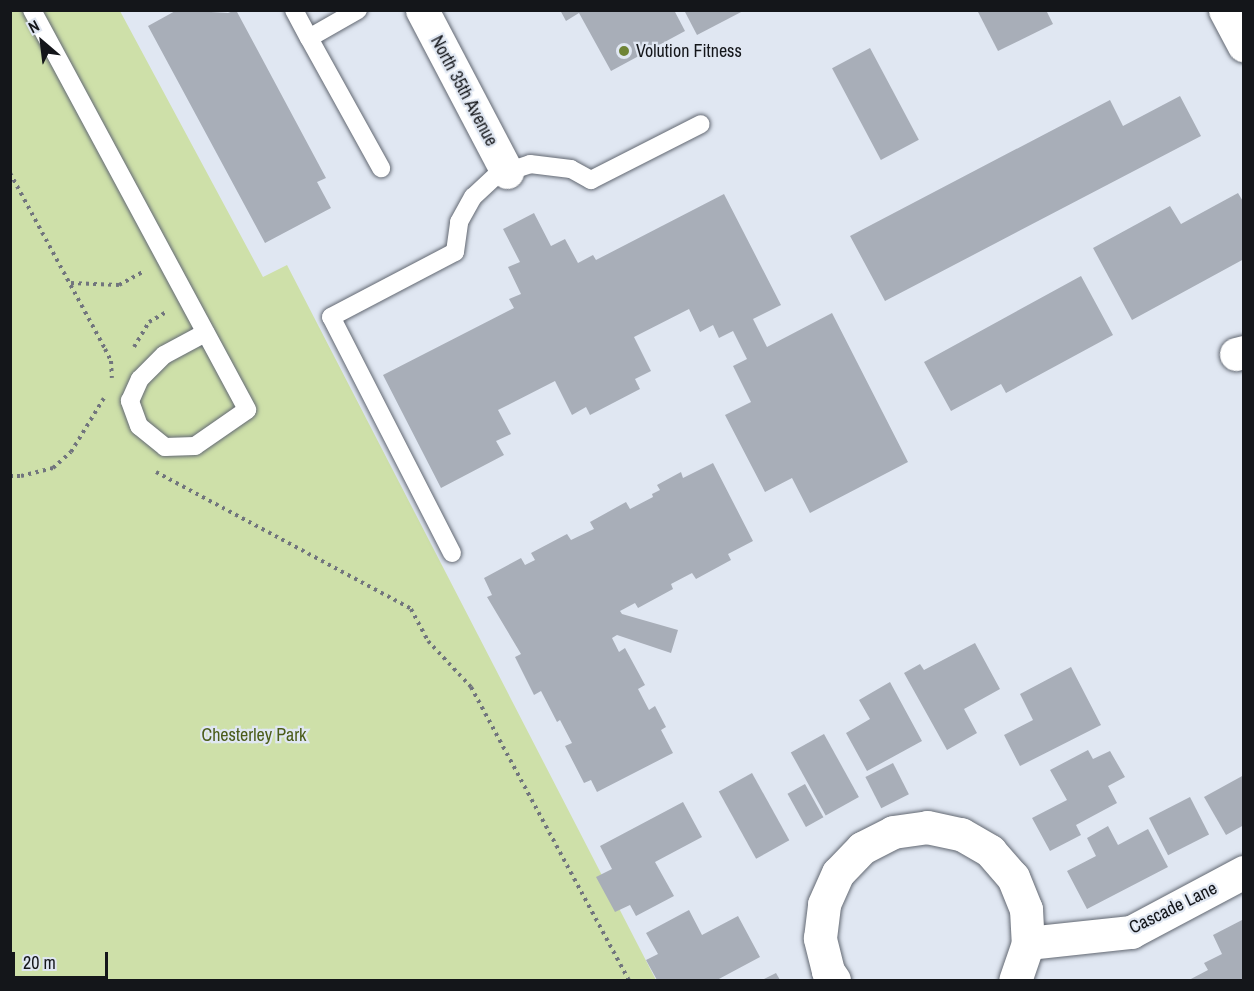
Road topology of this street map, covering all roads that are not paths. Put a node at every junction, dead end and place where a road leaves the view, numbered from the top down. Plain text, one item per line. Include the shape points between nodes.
1 (32, 10) edge
2 (294, 10) edge
3 (358, 10) edge
4 (422, 10) edge
5 (1225, 10) edge
6 (309, 38) junction
7 (1244, 45) edge
8 (701, 124) dead end
9 (381, 168) dead end
10 (507, 172) junction
11 (205, 333) junction
12 (452, 553) dead end
13 (1244, 872) edge
14 (1028, 943) junction
15 (834, 981) edge
16 (1015, 981) edge

1 - 11 lane
2 - 6 lane
3 - 6 lane
4 - 10 street, North 35th Avenue
5 - 7 street
6 - 9 lane
8 - 10 lane via 591,180 571,170 530,164
10 - 12 lane via 497,175 473,197 459,222 455,252 331,317
11 - 11 lane via 247,410 195,446 165,447 139,426 130,401 140,379 164,355
13 - 14 street, Cascade Lane via 1131,932
14 - 15 street via 1026,909 1018,888 990,851 961,834 927,827 893,832 862,848 838,873 824,904 820,938
14 - 16 street

